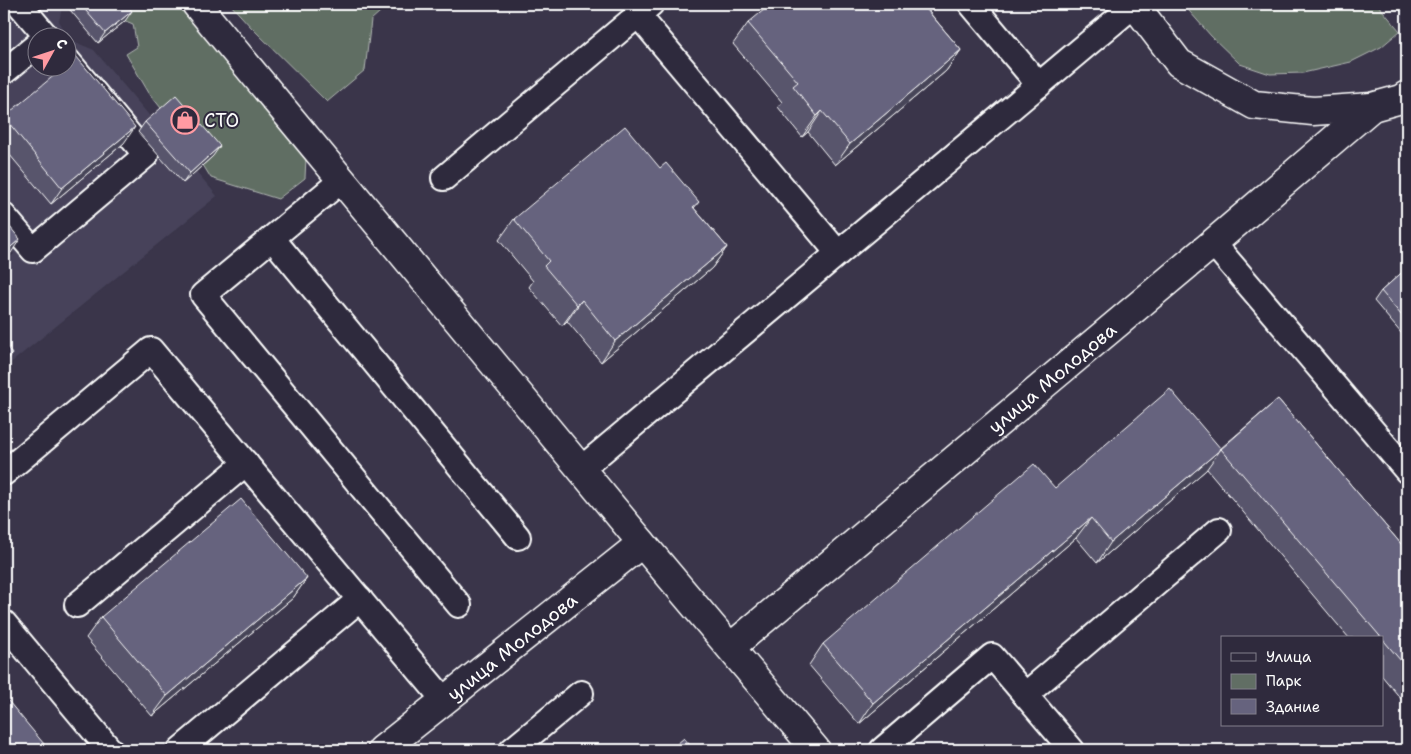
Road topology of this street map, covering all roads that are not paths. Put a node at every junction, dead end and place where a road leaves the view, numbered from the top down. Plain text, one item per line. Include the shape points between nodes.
1 (19, 4) edge
2 (196, 4) edge
3 (971, 4) edge
4 (1134, 4) edge
5 (645, 9) edge
6 (36, 28) edge
7 (28, 52) edge
8 (4, 72) edge
9 (78, 73) edge
10 (1039, 85) junction
11 (1407, 95) edge
12 (1372, 106) junction
13 (444, 178) dead end
14 (342, 180) junction
15 (4, 216) edge
16 (272, 238) junction
17 (1213, 243) junction
18 (838, 253) junction
19 (246, 463) junction
20 (581, 469) junction
21 (1407, 471) edge
22 (4, 473) edge
23 (1219, 530) dead end
24 (518, 537) dead end
25 (642, 543) junction
26 (360, 599) junction
27 (77, 605) dead end
28 (459, 605) dead end
29 (4, 623) edge
30 (731, 648) junction
31 (581, 693) dead end
32 (1025, 695) junction
33 (444, 700) junction
34 (110, 750) edge
35 (180, 750) edge
36 (382, 750) edge
37 (512, 750) edge
38 (816, 750) edge
39 (882, 750) edge
40 (1072, 750) edge

1 - 6 lane
2 - 14 street
3 - 10 lane
4 - 10 lane
4 - 12 street via 1179,63 1254,105 1312,111
5 - 13 lane
5 - 18 lane
7 - 8 lane
9 - 15 lane via 146,155 33,250
10 - 18 lane
11 - 12 street
12 - 17 street, улица Молодова
14 - 16 lane
14 - 20 street
16 - 24 lane
16 - 28 lane via 203,295
17 - 21 lane
17 - 30 street, улица Молодова
18 - 20 lane
19 - 22 lane via 151,350
19 - 26 lane
19 - 27 lane
20 - 25 street
23 - 32 lane
25 - 30 street
25 - 33 street, улица Молодова
26 - 33 lane
26 - 35 lane
29 - 34 lane
30 - 38 street
31 - 37 lane
32 - 39 lane via 992,656
32 - 40 lane
33 - 36 street, улица Молодова

